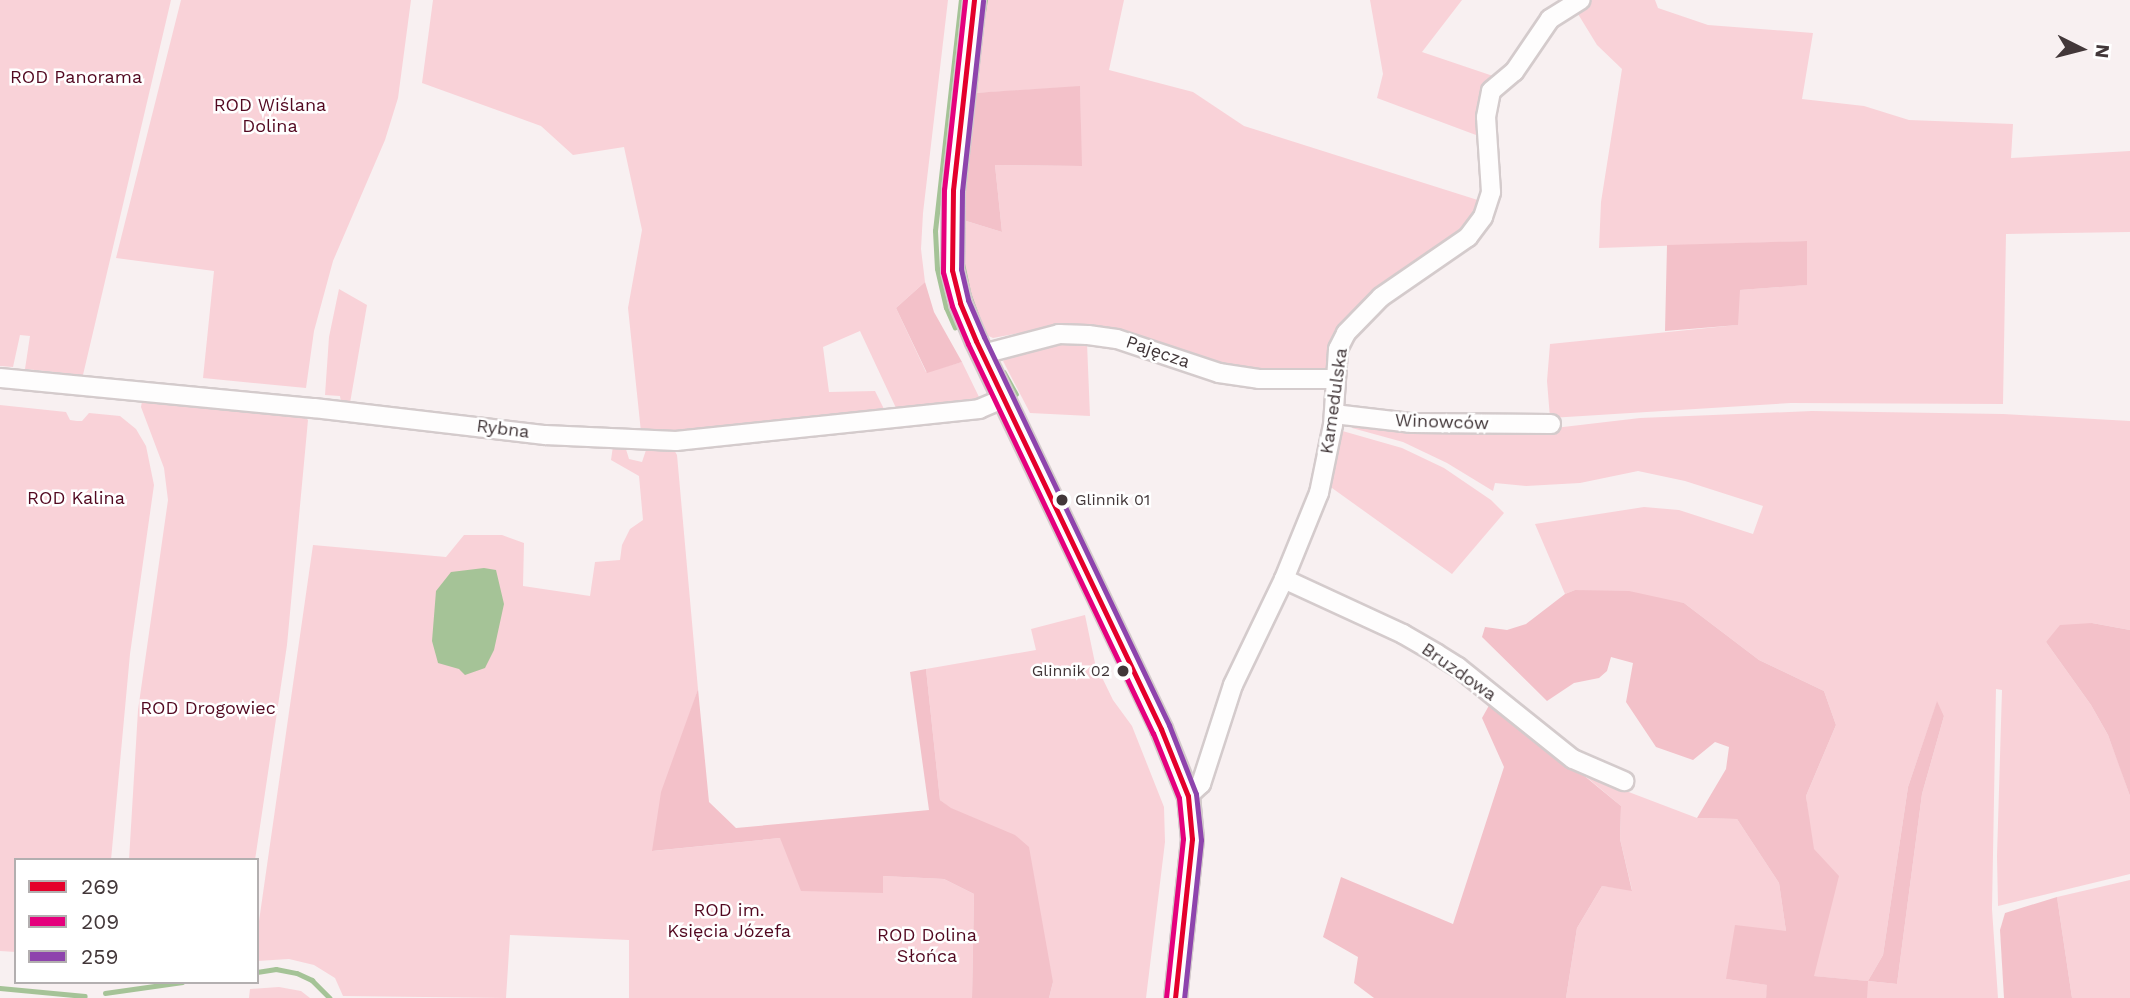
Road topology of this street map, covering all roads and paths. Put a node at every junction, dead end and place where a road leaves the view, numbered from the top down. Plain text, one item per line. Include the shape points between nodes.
1 (974, 0) edge
2 (1581, 0) edge
3 (983, 354) junction
4 (0, 378) edge
5 (1334, 379) junction
6 (1005, 398) junction
7 (1334, 414) junction
8 (1551, 425) dead end
9 (1284, 579) junction
10 (1624, 781) dead end
11 (1188, 796) junction
12 (1175, 998) edge

1 - 3 main road via 953,190 952,270 960,303
2 - 5 street, Kamedulska via 1550,19 1514,72 1492,91 1486,117 1491,192 1483,217 1459,244 1381,297 1346,333
3 - 5 street, Pajęcza via 1059,334 1088,335 1117,338 1219,373 1259,379
3 - 6 main road
4 - 6 street, Rybna via 545,435 676,441 979,409
5 - 7 street, Kamedulska
6 - 11 main road
7 - 8 street, Winowców via 1412,423
7 - 9 street, Kamedulska via 1319,493
9 - 10 street, Bruzdowa via 1448,660 1573,759
9 - 11 street, Kamedulska via 1233,685 1201,784
11 - 12 main road via 1192,839

